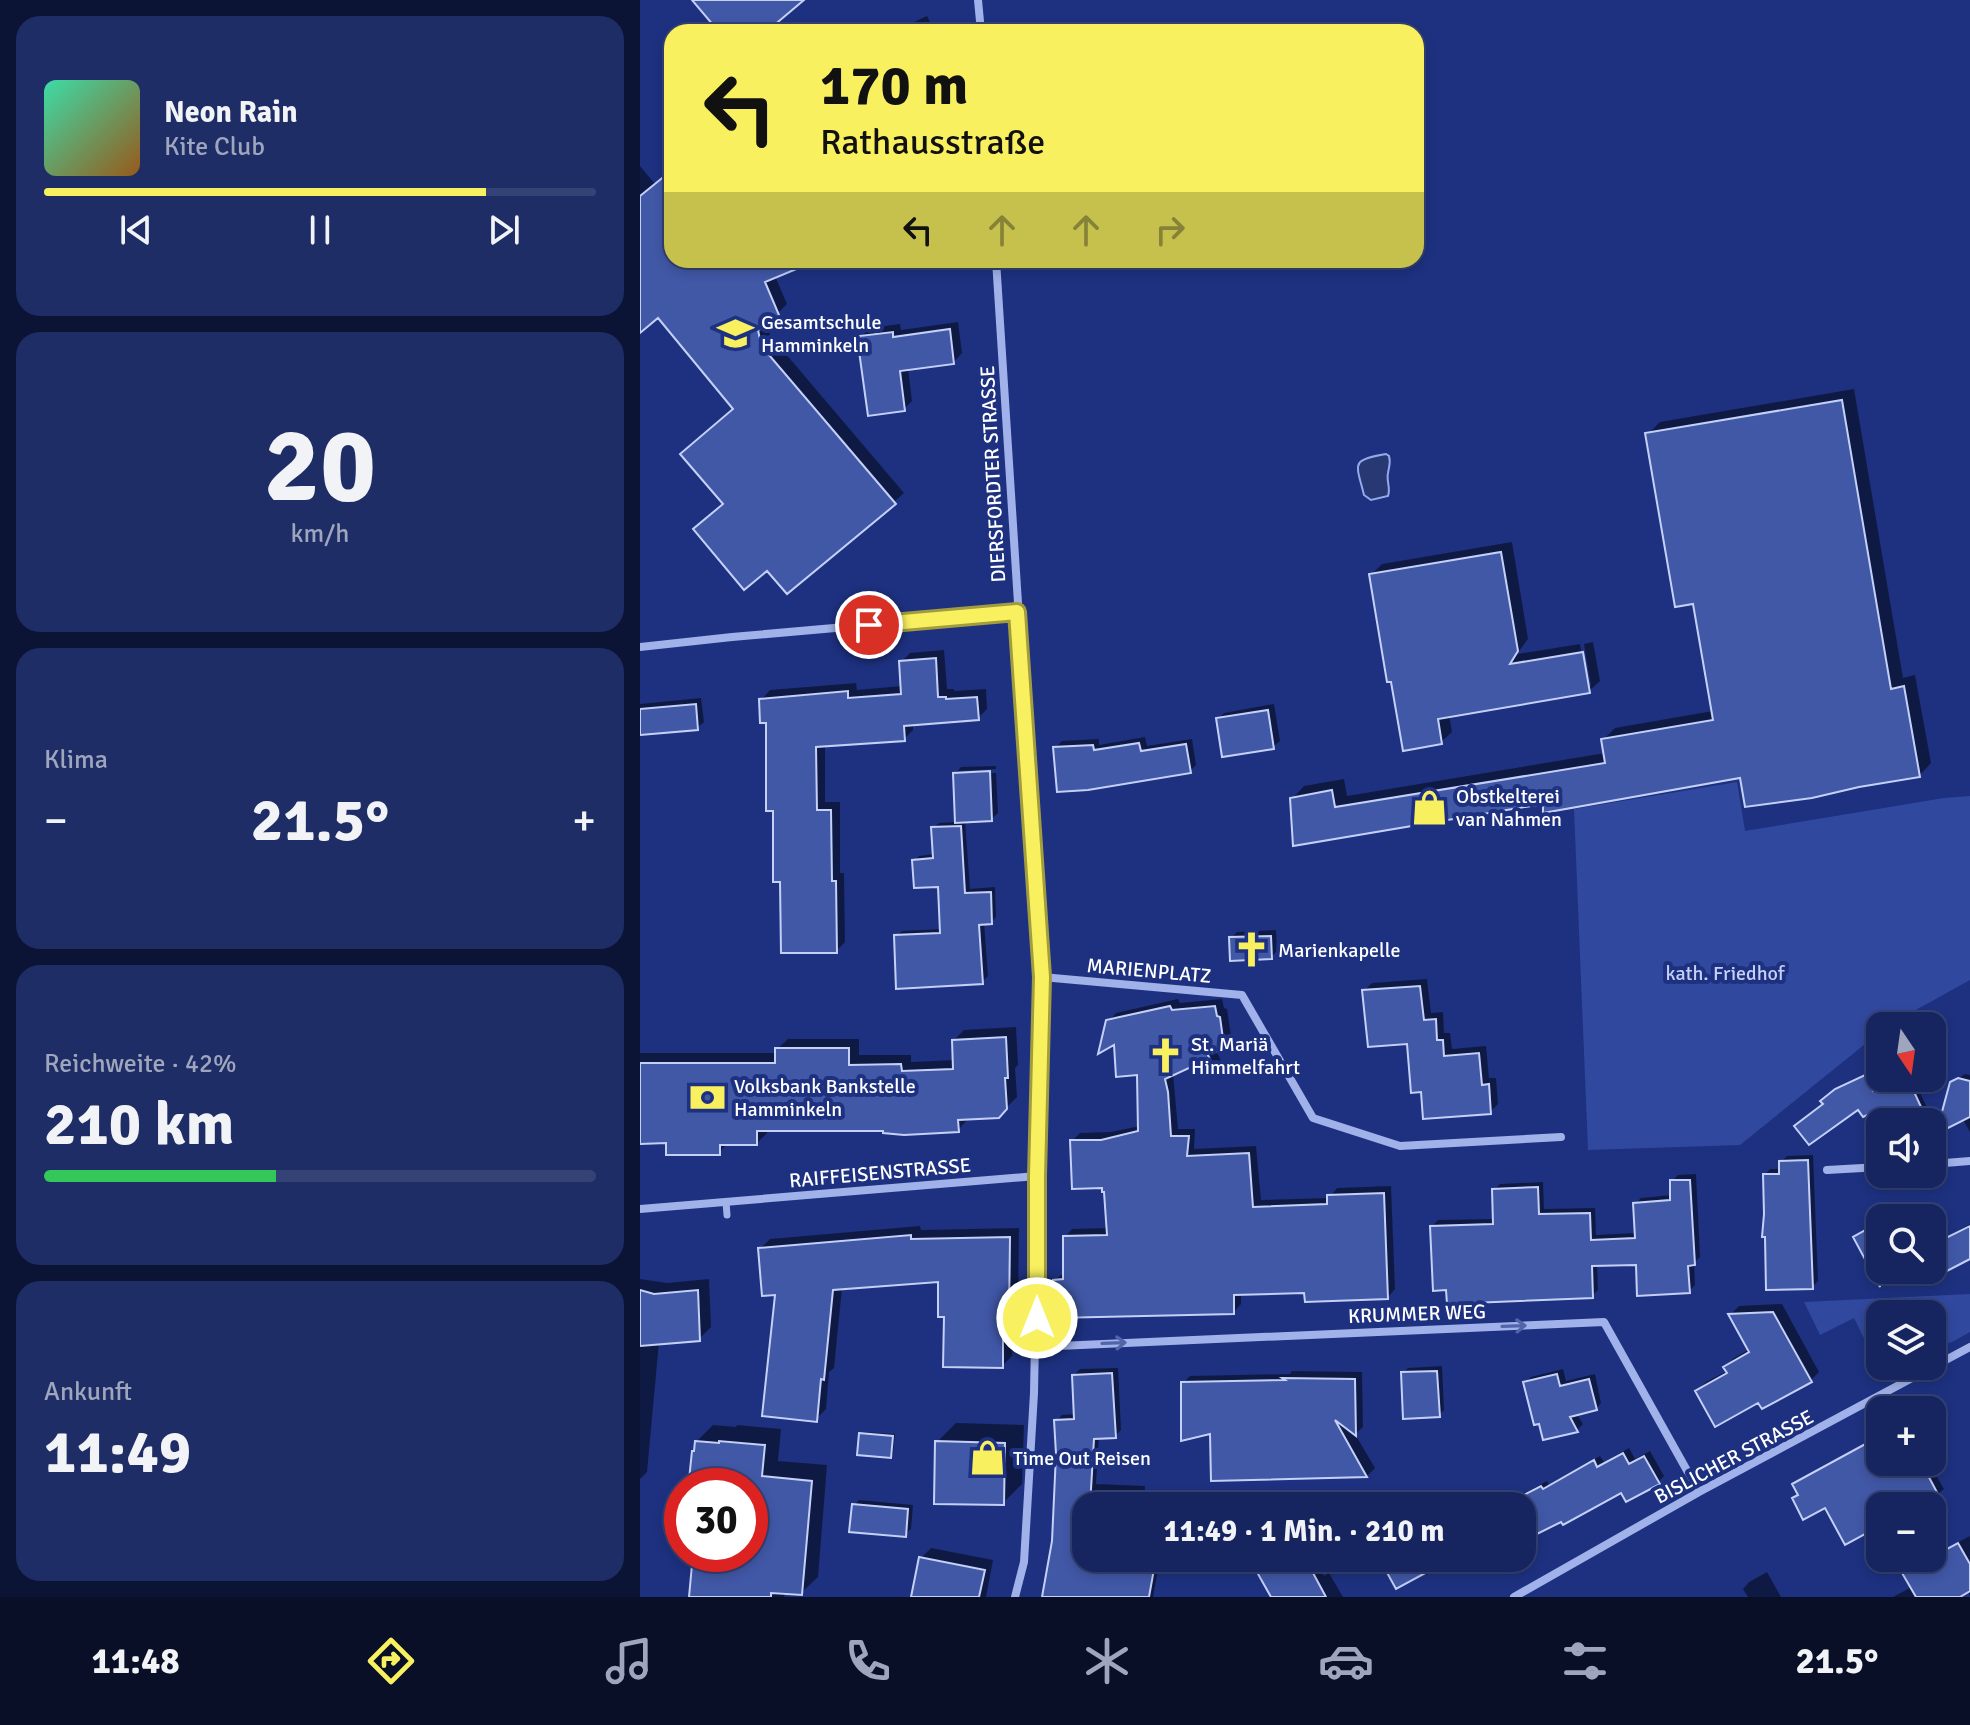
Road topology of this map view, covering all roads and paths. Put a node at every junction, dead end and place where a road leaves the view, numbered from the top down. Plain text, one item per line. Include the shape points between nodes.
1 (978, 0) edge
2 (980, 24) edge
3 (996, 268) edge
4 (1017, 612) junction
5 (640, 647) edge
6 (1042, 977) junction
7 (1561, 1137) dead end
8 (1970, 1161) edge
9 (1946, 1163) edge
10 (1866, 1168) edge
11 (1827, 1170) dead end
12 (1037, 1176) junction
13 (726, 1202) junction
14 (640, 1209) edge
15 (727, 1215) dead end
16 (1036, 1347) junction
17 (1970, 1347) edge
18 (1699, 1492) junction
19 (1015, 1597) edge
20 (1514, 1597) edge

1 - 2 street
3 - 4 street, DIERSFORDTER STRASSE
4 - 5 street
4 - 6 street, DIERSFORDTER STRASSE
6 - 7 street, MARIENPLATZ via 1242,995 1313,1118 1400,1146
6 - 12 street, DIERSFORDTER STRASSE
8 - 9 street
10 - 11 street
12 - 13 street, RAIFFEISENSTRASSE
12 - 16 street, DIERSFORDTER STRASSE
13 - 14 street, RAIFFEISENSTRASSE
13 - 15 street
16 -> 18 street, KRUMMER WEG via 1604,1322
16 - 19 street, DIERSFORDTER STRASSE via 1024,1562
17 - 18 street, BISLICHER STRASSE
18 - 20 street, BISLICHER STRASSE

